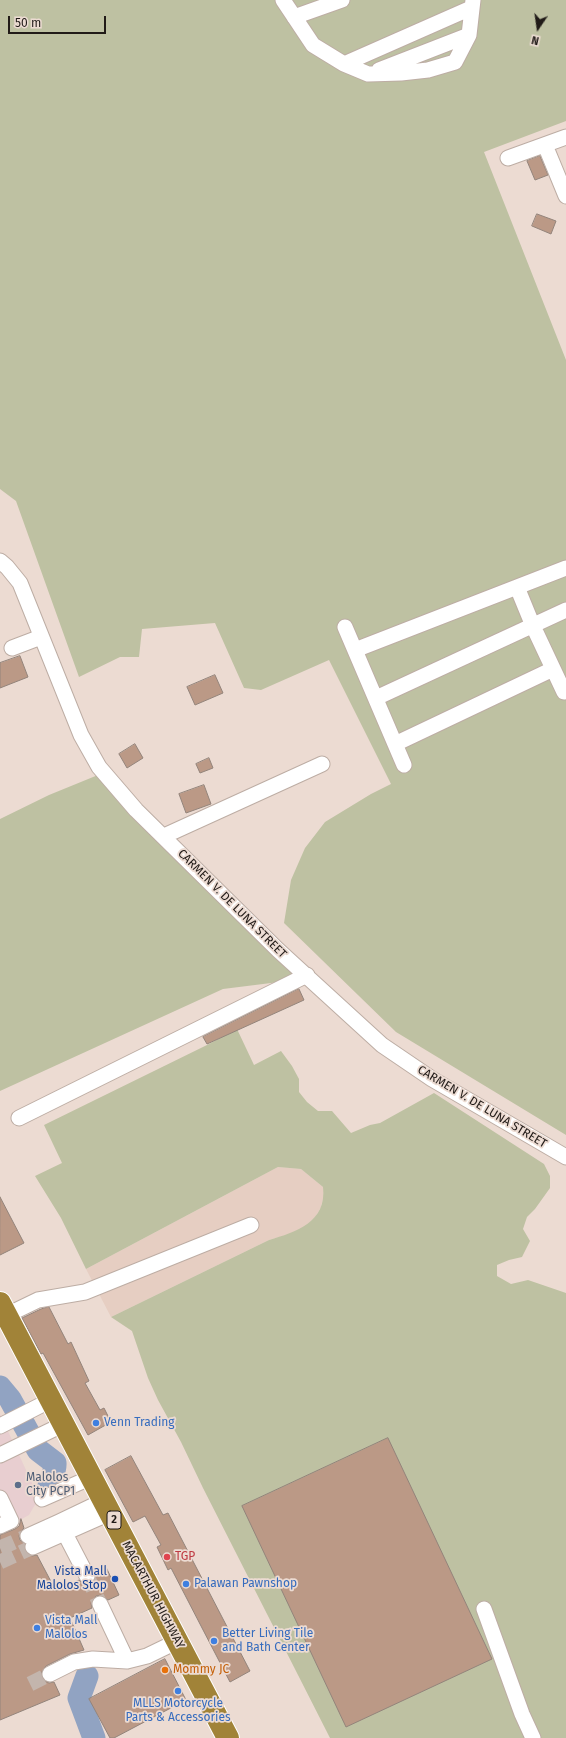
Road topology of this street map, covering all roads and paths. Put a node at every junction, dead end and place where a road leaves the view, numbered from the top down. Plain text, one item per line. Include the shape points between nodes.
1 (283, 0) edge
2 (342, 0) edge
3 (472, 4) edge
4 (294, 17) junction
5 (344, 64) junction
6 (566, 137) edge
7 (545, 145) junction
8 (508, 158) dead end
9 (566, 196) edge
10 (0, 561) edge
11 (566, 568) edge
12 (517, 587) junction
13 (566, 610) edge
14 (533, 626) junction
15 (345, 627) dead end
16 (41, 637) junction
17 (12, 648) dead end
18 (355, 650) junction
19 (553, 669) junction
20 (564, 692) dead end
21 (376, 698) junction
22 (395, 744) junction
23 (322, 764) dead end
24 (404, 765) dead end
25 (164, 836) junction
26 (307, 975) junction
27 (19, 1118) dead end
28 (566, 1157) edge
29 (251, 1225) dead end
30 (3, 1309) edge
31 (42, 1405) junction
32 (3, 1425) edge
33 (55, 1428) junction
34 (0, 1454) edge
35 (92, 1477) junction
36 (0, 1498) edge
37 (42, 1499) dead end
38 (107, 1507) junction
39 (0, 1526) edge
40 (62, 1527) junction
41 (30, 1541) tunnel mouth
42 (87, 1576) tunnel mouth
43 (100, 1604) tunnel mouth
44 (484, 1609) dead end
45 (178, 1641) junction
46 (127, 1661) junction
47 (50, 1674) tunnel mouth
48 (228, 1738) edge
49 (533, 1738) edge

1 - 4 street
2 - 4 street
3 - 5 street
3 - 5 street via 469,35 368,74
4 - 5 street via 313,45
6 - 7 street
7 - 8 street
7 - 9 street
10 - 16 street, CARMEN V. DE LUNA STREET via 20,583
11 - 12 street
12 - 14 street
12 - 18 street
13 - 14 street
14 - 19 street
14 - 21 street
15 - 18 street
16 - 17 street
16 - 25 street, CARMEN V. DE LUNA STREET via 81,735 99,768 136,810
18 - 21 street
19 - 20 street
19 - 22 street
21 - 22 street
22 - 24 street
23 - 25 street
25 - 26 street, CARMEN V. DE LUNA STREET via 278,950
26 - 27 street
26 - 28 street, CARMEN V. DE LUNA STREET via 382,1045 432,1079
29 - 30 street via 86,1292
30 - 31 highway, MACARTHUR HIGHWAY / 2
31 - 32 street
31 - 33 highway, MACARTHUR HIGHWAY / 2
33 - 34 street
33 - 35 highway, MACARTHUR HIGHWAY / 2
35 - 37 street
35 - 38 highway, MACARTHUR HIGHWAY / 2
36 - 39 street via 11,1521
38 - 40 street
38 - 45 highway, MACARTHUR HIGHWAY / 2
40 - 41 street
40 - 42 street
43 - 46 street
44 - 49 street
45 - 46 street via 147,1656
45 - 48 highway, MACARTHUR HIGHWAY / 2
46 - 47 street via 94,1659 74,1662

